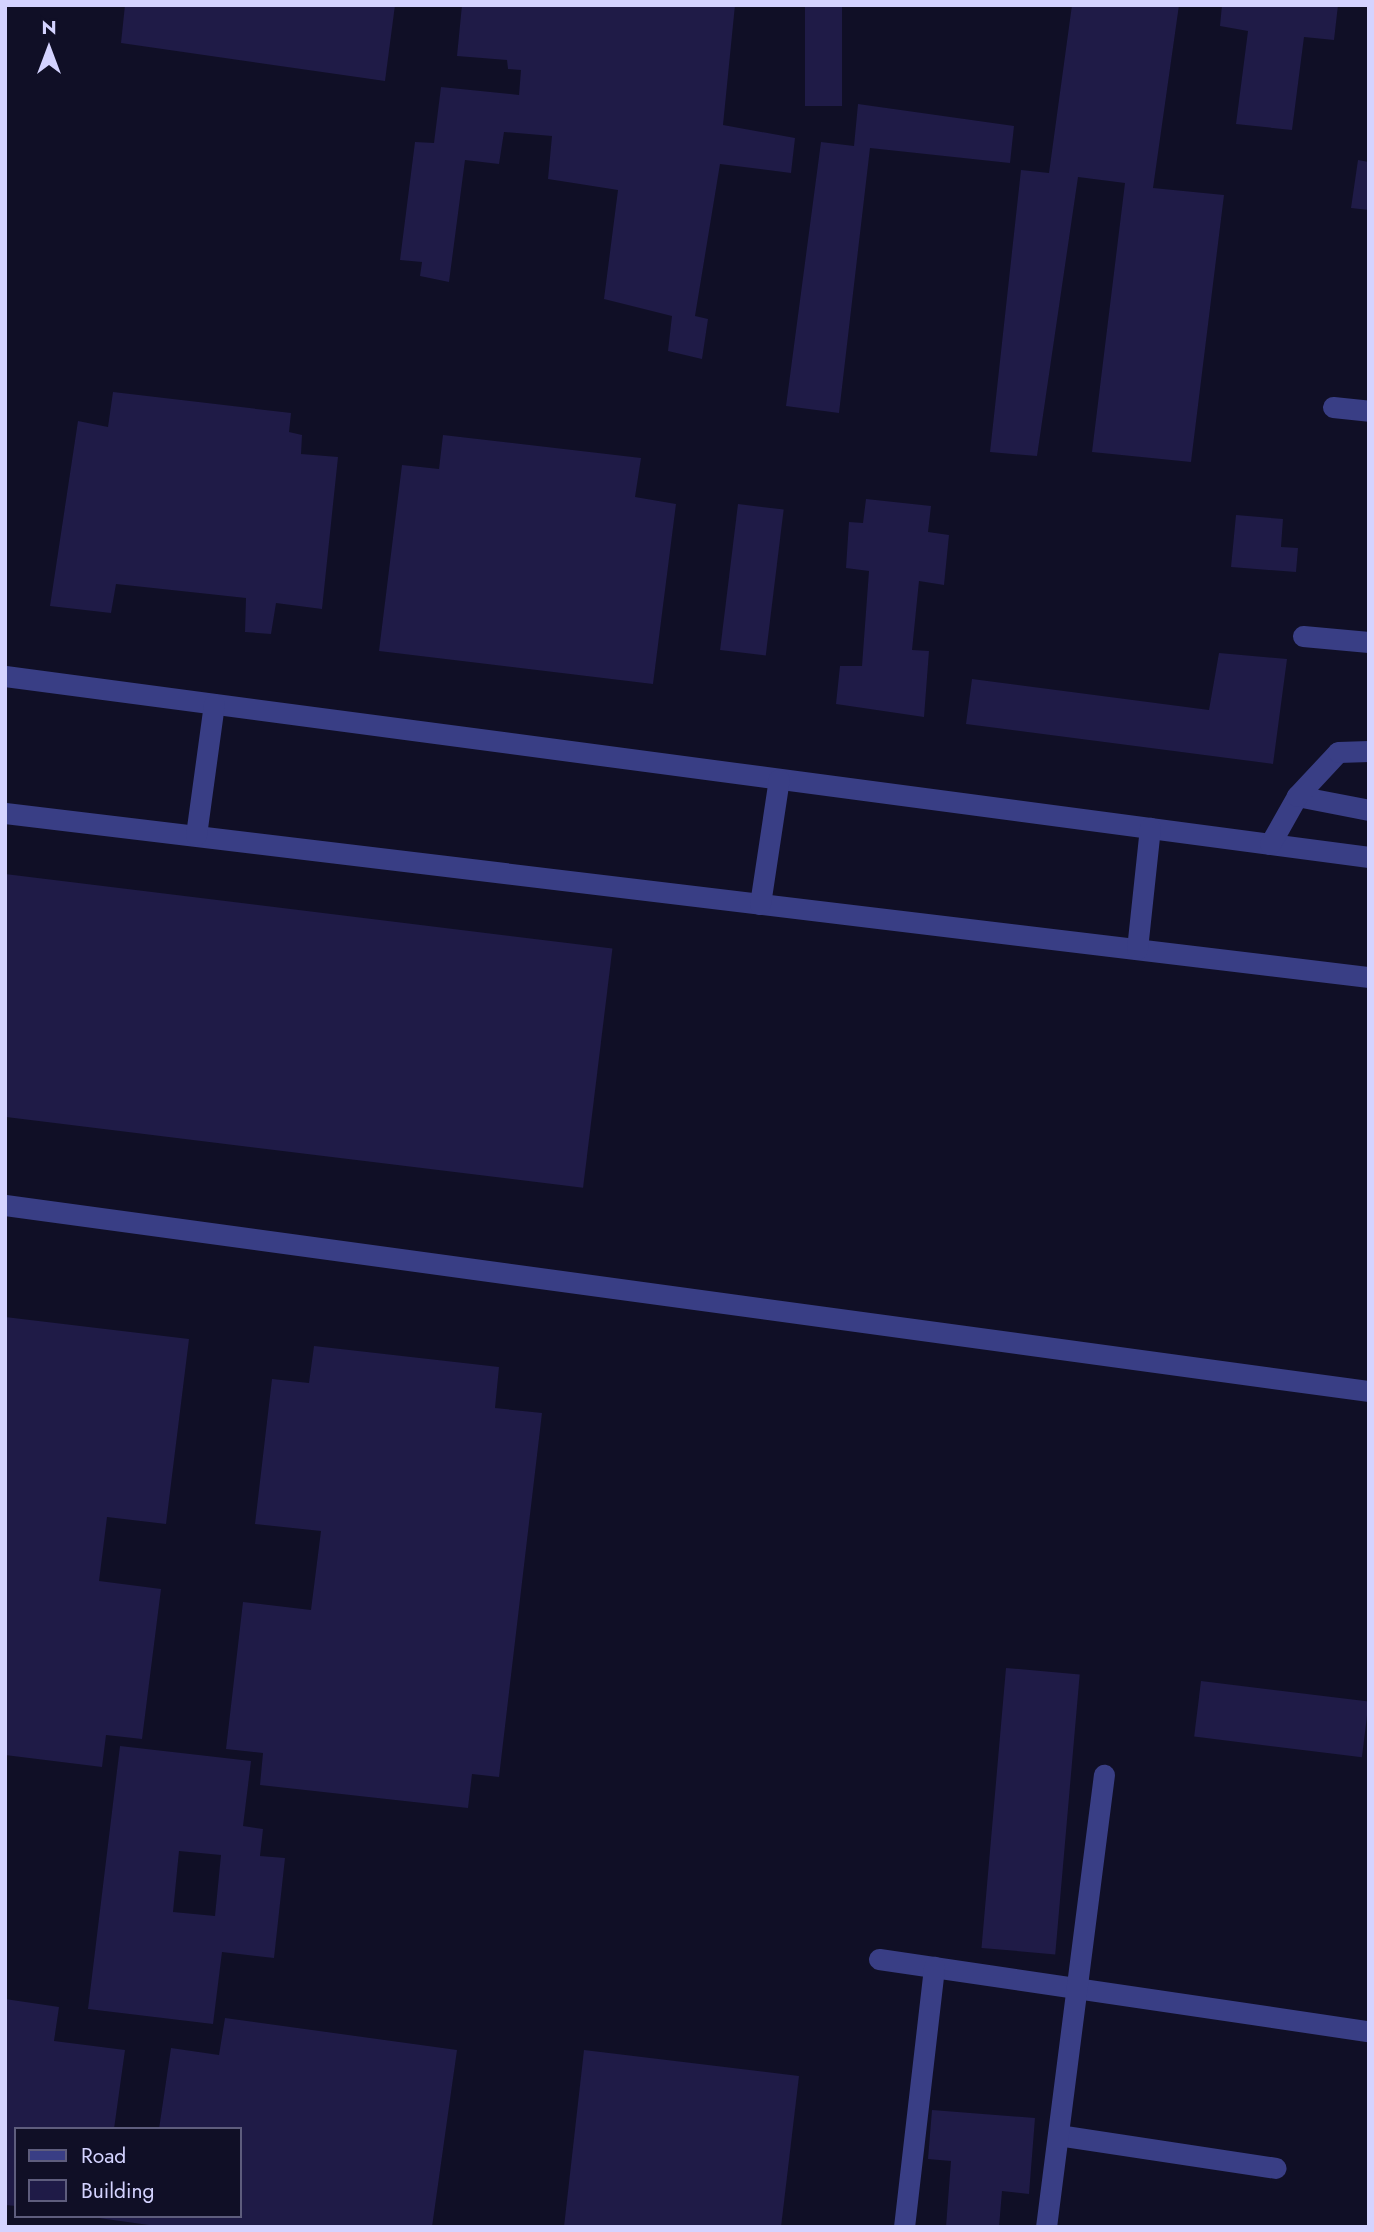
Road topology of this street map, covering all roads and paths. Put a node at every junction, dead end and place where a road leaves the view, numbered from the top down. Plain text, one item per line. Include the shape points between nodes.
1 (1333, 407) dead end
2 (1369, 411) edge
3 (1303, 636) dead end
4 (1369, 642) edge
5 (5, 676) edge
6 (214, 704) junction
7 (1369, 751) edge
8 (779, 779) junction
9 (1297, 796) junction
10 (1369, 810) edge
11 (5, 813) edge
12 (1150, 828) junction
13 (196, 835) junction
14 (1270, 844) junction
15 (1369, 857) edge
16 (760, 904) junction
17 (1137, 949) junction
18 (1369, 977) edge
19 (5, 1205) edge
20 (1369, 1391) edge
21 (1104, 1775) dead end
22 (879, 1959) dead end
23 (934, 1967) junction
24 (1077, 1989) junction
25 (1369, 2031) edge
26 (1058, 2135) junction
27 (1276, 2168) dead end
28 (904, 2227) edge
29 (1046, 2227) edge

1 - 2 street
3 - 4 street
5 - 6 street
6 - 8 street
6 - 13 street
7 - 9 street via 1338,752
8 - 12 street
8 - 16 street
9 - 10 street
9 - 14 street
11 - 13 street
12 - 14 street
12 - 17 street
13 - 16 street
14 - 15 street
16 - 17 street
17 - 18 street
19 - 20 street
21 - 24 street
22 - 23 street
23 - 24 street
23 - 28 street
24 - 25 street
24 - 26 street
26 - 27 street
26 - 29 street

